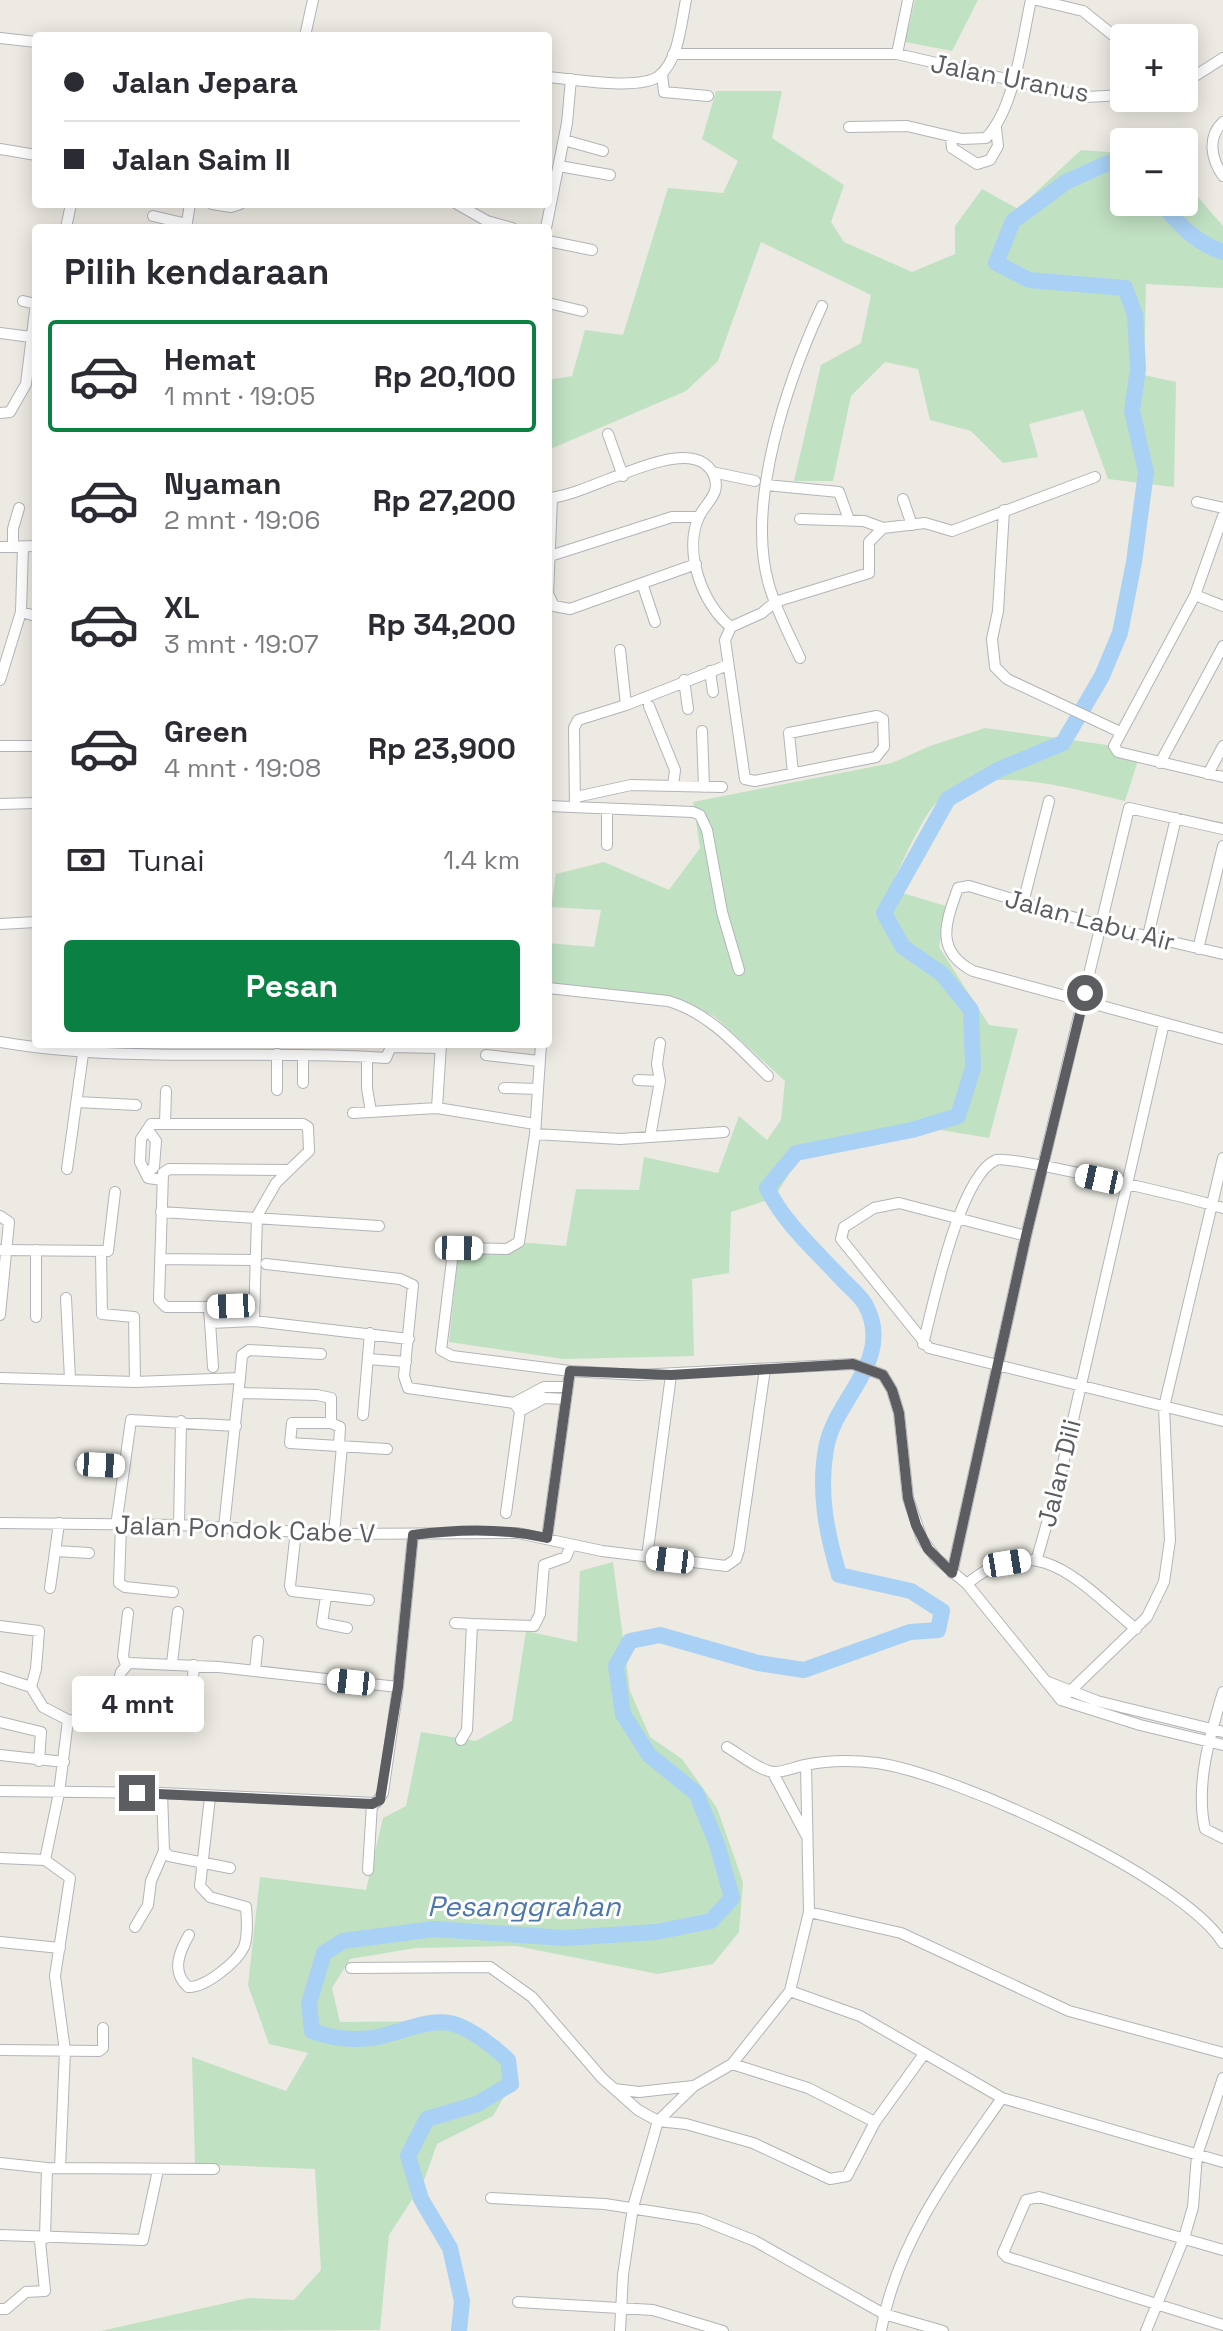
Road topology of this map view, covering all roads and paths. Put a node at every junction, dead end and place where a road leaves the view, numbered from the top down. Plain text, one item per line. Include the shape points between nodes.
1 (313, 0) edge
2 (686, 0) edge
3 (908, 0) edge
4 (1031, 0) edge
5 (1037, 0) edge
6 (306, 32) edge
7 (1110, 33) edge
8 (0, 38) edge
9 (32, 42) edge
10 (673, 54) junction
11 (897, 54) junction
12 (1223, 58) edge
13 (662, 74) junction
14 (1198, 74) edge
15 (552, 77) edge
16 (571, 79) junction
17 (1013, 80) junction
18 (708, 96) dead end
19 (1110, 96) edge
20 (1223, 122) edge
21 (849, 127) dead end
22 (996, 128) junction
23 (951, 137) junction
24 (564, 140) junction
25 (0, 149) edge
26 (603, 151) dead end
27 (32, 154) edge
28 (559, 166) junction
29 (610, 175) dead end
30 (1223, 176) edge
31 (552, 199) edge
32 (463, 208) edge
33 (153, 216) dead end
34 (179, 224) edge
35 (486, 224) edge
36 (552, 242) edge
37 (592, 250) dead end
38 (23, 301) dead end
39 (32, 303) edge
40 (552, 304) edge
41 (822, 306) dead end
42 (582, 311) dead end
43 (32, 330) edge
44 (0, 333) edge
45 (31, 337) junction
46 (0, 413) edge
47 (608, 434) dead end
48 (712, 472) junction
49 (623, 476) junction
50 (1095, 477) dead end
51 (760, 483) junction
52 (552, 497) edge
53 (903, 499) dead end
54 (1197, 502) dead end
55 (19, 508) dead end
56 (1223, 508) edge
57 (1004, 510) junction
58 (1223, 516) edge
59 (698, 517) junction
60 (800, 519) dead end
61 (849, 520) junction
62 (912, 525) junction
63 (883, 528) junction
64 (32, 546) edge
65 (0, 547) edge
66 (18, 547) junction
67 (552, 555) edge
68 (696, 564) junction
69 (642, 583) junction
70 (1195, 595) junction
71 (552, 602) edge
72 (775, 602) junction
73 (1223, 606) edge
74 (21, 612) junction
75 (32, 615) edge
76 (655, 622) dead end
77 (726, 624) junction
78 (1223, 646) edge
79 (620, 650) dead end
80 (800, 658) dead end
81 (728, 665) junction
82 (710, 671) junction
83 (0, 680) edge
84 (684, 680) junction
85 (713, 692) dead end
86 (626, 705) junction
87 (649, 706) dead end
88 (688, 709) dead end
89 (702, 731) dead end
90 (1120, 732) junction
91 (0, 746) edge
92 (32, 746) edge
93 (1223, 746) edge
94 (1160, 763) junction
95 (793, 773) junction
96 (1208, 774) junction
97 (1223, 777) edge
98 (673, 786) junction
99 (704, 787) junction
100 (722, 787) dead end
101 (1049, 801) dead end
102 (575, 802) junction
103 (32, 803) edge
104 (0, 804) edge
105 (552, 805) edge
106 (607, 811) junction
107 (1176, 818) junction
108 (1223, 829) edge
109 (607, 845) dead end
110 (1223, 846) edge
111 (1023, 903) junction
112 (32, 922) edge
113 (0, 924) edge
114 (1099, 925) junction
115 (1148, 936) junction
116 (1198, 949) junction
117 (1223, 954) edge
118 (739, 970) dead end
119 (552, 988) edge
120 (1081, 1002) junction
121 (1164, 1023) junction
122 (1223, 1039) edge
123 (0, 1042) edge
124 (660, 1043) dead end
125 (32, 1047) edge
126 (42, 1048) edge
127 (391, 1048) edge
128 (441, 1048) edge
129 (541, 1048) edge
130 (192, 1049) edge
131 (218, 1049) edge
132 (238, 1049) edge
133 (291, 1049) edge
134 (350, 1050) edge
135 (83, 1054) junction
136 (277, 1054) junction
137 (303, 1055) junction
138 (486, 1055) dead end
139 (367, 1057) junction
140 (539, 1061) junction
141 (768, 1076) dead end
142 (638, 1080) dead end
143 (660, 1081) junction
144 (303, 1083) dead end
145 (504, 1088) dead end
146 (537, 1089) junction
147 (277, 1090) dead end
148 (166, 1091) dead end
149 (77, 1102) junction
150 (136, 1105) dead end
151 (437, 1108) junction
152 (371, 1112) junction
153 (353, 1113) dead end
154 (165, 1124) junction
155 (535, 1129) junction
156 (724, 1132) dead end
157 (650, 1137) junction
158 (1223, 1158) edge
159 (1044, 1167) junction
160 (67, 1169) dead end
161 (289, 1170) junction
162 (162, 1180) junction
163 (1126, 1184) junction
164 (115, 1192) dead end
165 (1210, 1204) junction
166 (1223, 1208) edge
167 (161, 1212) junction
168 (0, 1216) edge
169 (257, 1216) junction
170 (957, 1218) junction
171 (379, 1226) dead end
172 (1026, 1236) junction
173 (4, 1250) edge
174 (36, 1250) junction
175 (105, 1252) junction
176 (160, 1259) junction
177 (253, 1260) junction
178 (266, 1264) dead end
179 (66, 1298) dead end
180 (254, 1305) junction
181 (209, 1307) junction
182 (0, 1315) edge
183 (36, 1317) dead end
184 (254, 1321) junction
185 (210, 1323) junction
186 (370, 1333) junction
187 (409, 1339) junction
188 (923, 1344) junction
189 (321, 1354) dead end
190 (368, 1359) junction
191 (406, 1362) junction
192 (213, 1367) dead end
193 (997, 1368) junction
194 (765, 1369) junction
195 (570, 1371) junction
196 (671, 1375) junction
197 (0, 1378) edge
198 (240, 1378) junction
199 (70, 1379) junction
200 (135, 1382) junction
201 (1079, 1387) junction
202 (240, 1393) junction
203 (567, 1393) junction
204 (517, 1407) junction
205 (1164, 1407) junction
206 (363, 1415) dead end
207 (181, 1421) junction
208 (1223, 1421) edge
209 (331, 1423) junction
210 (236, 1426) junction
211 (341, 1446) junction
212 (387, 1449) dead end
213 (80, 1464) dead end
214 (122, 1466) junction
215 (506, 1513) dead end
216 (0, 1523) edge
217 (59, 1523) junction
218 (121, 1525) junction
219 (179, 1525) junction
220 (224, 1527) junction
221 (296, 1530) junction
222 (334, 1534) junction
223 (413, 1535) junction
224 (547, 1538) junction
225 (571, 1545) junction
226 (56, 1551) junction
227 (89, 1553) dead end
228 (647, 1557) junction
229 (1037, 1558) junction
230 (952, 1573) junction
231 (967, 1584) junction
232 (50, 1588) dead end
233 (173, 1592) dead end
234 (326, 1596) junction
235 (369, 1600) dead end
236 (178, 1612) dead end
237 (128, 1613) dead end
238 (455, 1623) dead end
239 (472, 1624) junction
240 (0, 1626) edge
241 (347, 1628) dead end
242 (1136, 1629) junction
243 (258, 1641) dead end
244 (172, 1663) junction
245 (126, 1665) junction
246 (194, 1665) junction
247 (255, 1671) junction
248 (0, 1677) edge
249 (1046, 1682) junction
250 (31, 1687) junction
251 (398, 1687) junction
252 (1070, 1690) junction
253 (1223, 1692) edge
254 (1061, 1700) junction
255 (68, 1720) junction
256 (0, 1722) edge
257 (189, 1726) dead end
258 (1217, 1731) edge
259 (461, 1740) dead end
260 (1210, 1742) junction
261 (1223, 1745) edge
262 (727, 1747) dead end
263 (0, 1755) edge
264 (39, 1761) junction
265 (64, 1762) junction
266 (806, 1765) junction
267 (773, 1773) junction
268 (0, 1791) edge
269 (59, 1793) junction
270 (162, 1793) junction
271 (210, 1797) junction
272 (372, 1804) junction
273 (1223, 1838) edge
274 (808, 1841) junction
275 (164, 1851) junction
276 (0, 1858) edge
277 (45, 1860) junction
278 (203, 1862) junction
279 (230, 1868) dead end
280 (368, 1870) dead end
281 (809, 1912) junction
282 (135, 1927) dead end
283 (189, 1935) dead end
284 (0, 1942) edge
285 (1223, 1943) edge
286 (60, 1948) junction
287 (351, 1968) dead end
288 (790, 1991) junction
289 (103, 2028) dead end
290 (0, 2050) edge
291 (65, 2051) junction
292 (1223, 2053) edge
293 (924, 2054) junction
294 (732, 2064) junction
295 (1223, 2078) edge
296 (694, 2086) junction
297 (612, 2088) junction
298 (1002, 2098) junction
299 (658, 2121) junction
300 (875, 2122) junction
301 (1197, 2155) junction
302 (1223, 2162) edge
303 (0, 2163) edge
304 (47, 2168) junction
305 (60, 2168) junction
306 (214, 2169) dead end
307 (158, 2170) junction
308 (491, 2198) dead end
309 (633, 2207) junction
310 (0, 2235) edge
311 (45, 2238) junction
312 (1184, 2238) junction
313 (1223, 2250) edge
314 (518, 2302) dead end
315 (620, 2306) junction
316 (1159, 2306) junction
317 (0, 2309) edge
318 (884, 2314) junction
319 (1223, 2325) edge
320 (620, 2331) edge
321 (723, 2331) edge
322 (881, 2331) edge
323 (943, 2331) edge
324 (1146, 2331) edge

1 - 6 street
2 - 10 street
3 - 11 street
4 - 17 street
5 - 7 street via 1083,11
8 - 9 street
10 - 11 street, Jalan Uranus
10 - 13 street
11 - 17 street, Jalan Uranus
12 - 14 street
13 - 16 street via 626,83
13 - 18 street via 664,92
15 - 16 street
16 - 24 street
17 - 19 street, Jalan Uranus via 1086,97
17 - 22 street
20 - 30 street via 1213,134 1212,146
21 - 23 street via 923,128
22 - 23 street via 986,138
22 - 23 street via 998,146 990,160 977,164 952,148
24 - 26 street
24 - 28 street
25 - 27 street
28 - 29 street
28 - 31 street
32 - 35 street
33 - 34 street
36 - 37 street
38 - 39 street
40 - 42 street
41 - 51 street via 793,370 782,423
43 - 45 street
44 - 45 street
45 - 46 street via 26,384 10,412
47 - 49 street
48 - 49 street via 698,459 684,457
48 - 51 street
48 - 59 street via 714,491
49 - 52 street
50 - 57 street
51 - 61 street via 839,492
51 - 72 street via 764,556
53 - 62 street
54 - 56 street
55 - 66 street via 13,529
57 - 62 street via 952,531
57 - 90 street via 992,639 995,667 1007,679
58 - 70 street
59 - 67 street via 672,517
59 - 68 street via 692,538
60 - 61 street
61 - 63 street
62 - 63 street
63 - 72 street via 869,542 869,573
64 - 66 street
65 - 66 street
66 - 74 street
68 - 69 street
68 - 77 street via 707,600
69 - 71 street via 561,609
69 - 76 street
70 - 73 street
70 - 90 street
72 - 77 street via 762,613
72 - 80 street
74 - 75 street
74 - 83 street
77 - 81 street
78 - 94 street
79 - 86 street
81 - 82 street
81 - 95 street via 745,779
82 - 84 street
82 - 85 street
84 - 86 street
84 - 88 street
86 - 102 street via 575,724
87 - 98 street via 675,770
89 - 99 street
90 - 94 street via 1114,746 1118,752
91 - 92 street
93 - 96 street
94 - 96 street
95 - 95 street via 876,757 884,747 883,719 789,733
96 - 97 street
98 - 99 street
98 - 102 street via 606,788
99 - 100 street
101 - 111 street
102 - 105 street
102 - 106 street
103 - 104 street
106 - 109 street
106 - 118 street via 700,815
107 - 108 street
107 - 114 street via 1129,808
107 - 115 street
110 - 116 street
111 - 114 street, Jalan Labu Air
111 - 120 street, Jalan Labu Air via 969,886 958,888 946,949 954,961 973,971
112 - 113 street
114 - 115 street, Jalan Labu Air
114 - 120 street
115 - 116 street, Jalan Labu Air
116 - 117 street, Jalan Labu Air
119 - 141 street via 687,1007 719,1029
120 - 121 street
120 - 159 street
121 - 122 street
121 - 163 street, Jalan Dili
123 - 125 street
124 - 143 street
126 - 135 street
127 - 139 street via 386,1058
128 - 151 street
129 - 140 street
130 - 131 street
130 - 135 street
131 - 132 street
132 - 136 street
133 - 136 street
133 - 137 street
134 - 137 street
134 - 139 street
135 - 149 street
136 - 147 street
137 - 144 street
138 - 140 street
139 - 152 street
140 - 146 street
142 - 143 street
143 - 157 street
145 - 146 street
146 - 155 street
148 - 154 street
149 - 150 street
149 - 160 street
151 - 152 street
151 - 155 street
152 - 153 street
154 - 161 street via 306,1125 309,1151
154 - 162 street via 149,1125 141,1139 140,1162 148,1178
155 - 157 street
155 - 195 street via 519,1242 507,1249 453,1252 441,1345 445,1354
156 - 157 street
158 - 165 street
159 - 163 street
159 - 170 street via 994,1160
159 - 172 street
161 - 162 street via 169,1169
161 - 169 street
162 - 167 street
163 - 165 street
163 - 201 street, Jalan Dili
164 - 175 street
165 - 166 street
165 - 205 street
167 - 169 street
167 - 176 street
168 - 173 street via 9,1219
169 - 171 street
169 - 177 street
170 - 172 street
170 - 188 street
170 - 188 street via 899,1203 874,1208 841,1233 842,1244
172 - 193 street
173 - 174 street
173 - 182 street
174 - 175 street
174 - 183 street
175 - 200 street via 102,1314 134,1317
176 - 177 street
176 - 181 street via 161,1305
177 - 180 street
178 - 187 street via 408,1281 415,1291
179 - 199 street
180 - 181 street
180 - 184 street
181 - 185 street
184 - 185 street
184 - 186 street
185 - 192 street
186 - 187 street
186 - 190 street
187 - 191 street
188 - 193 street
189 - 198 street via 249,1350 242,1355
190 - 191 street
190 - 206 street
191 - 204 street via 408,1388
193 - 201 street
193 - 230 street
194 - 196 street
194 - 228 street, Jalan Pondok Cabe V via 736,1559 726,1566
194 - 230 street via 853,1364 883,1375 901,1422 908,1498 916,1525 928,1549
195 - 196 street
195 - 203 street
196 - 228 street
197 - 199 street
198 - 200 street
198 - 202 street
199 - 200 street
201 - 205 street
201 - 229 street, Jalan Dili
202 - 209 street via 326,1395 332,1401
202 - 210 street
203 - 204 street via 544,1387
203 - 224 street
204 - 215 street
205 - 208 street
205 - 242 street via 1170,1540 1164,1582
207 - 210 street
207 - 214 street via 131,1420
207 - 219 street
209 - 211 street via 340,1427
209 - 211 street via 292,1423 290,1443
210 - 220 street
211 - 212 street
211 - 222 street
213 - 214 street
214 - 218 street via 117,1519
216 - 217 street, Jalan Pondok Cabe V
217 - 218 street, Jalan Pondok Cabe V
217 - 226 street
218 - 219 street, Jalan Pondok Cabe V
218 - 233 street via 121,1585
219 - 220 street, Jalan Pondok Cabe V
220 - 221 street, Jalan Pondok Cabe V
221 - 222 street, Jalan Pondok Cabe V
221 - 234 street via 290,1589
222 - 223 street, Jalan Pondok Cabe V
223 - 224 street, Jalan Pondok Cabe V via 448,1530
223 - 251 street
224 - 225 street, Jalan Pondok Cabe V
225 - 228 street, Jalan Pondok Cabe V
225 - 239 street via 566,1557 544,1565 534,1626
226 - 227 street
226 - 232 street
229 - 231 street via 985,1571
229 - 242 street via 1054,1563
230 - 231 street
231 - 249 street
234 - 235 street
234 - 241 street via 322,1623
236 - 244 street
237 - 245 street
238 - 239 street
239 - 259 street via 467,1730
240 - 250 street via 39,1631
242 - 252 street
243 - 247 street
244 - 245 street
244 - 246 street
245 - 255 street via 109,1719 98,1724
246 - 247 street
246 - 257 street
247 - 251 street
248 - 250 street
249 - 252 street
249 - 254 street
250 - 255 street via 43,1707
251 - 272 street via 383,1793
252 - 254 street
252 - 258 street
253 - 258 street
254 - 260 street
255 - 265 street
256 - 264 street via 41,1732
258 - 260 street
260 - 261 street
260 - 273 street via 1200,1805 1205,1829
262 - 267 street
263 - 264 street
264 - 265 street
265 - 269 street
266 - 267 street
266 - 274 street
266 - 285 street via 879,1763 955,1784 1019,1810 1155,1885 1190,1908
267 - 274 street
268 - 269 street
269 - 270 street
269 - 277 street
270 - 271 street
270 - 275 street
271 - 272 street
271 - 278 street
272 - 280 street
274 - 281 street
275 - 278 street
275 - 282 street via 148,1905
276 - 277 street
277 - 286 street via 70,1878
278 - 279 street
278 - 283 street via 204,1893 246,1907 245,1942 238,1955 202,1986 188,1987 177,1964
281 - 288 street
281 - 292 street via 901,1933 1069,2011
284 - 286 street
286 - 291 street via 56,1994
287 - 297 street via 490,1967 532,1997
288 - 293 street via 860,2016
288 - 294 street
289 - 291 street via 101,2050
290 - 291 street
291 - 305 street
293 - 298 street
293 - 300 street
294 - 296 street
294 - 300 street via 808,2088
295 - 301 street
296 - 297 street via 639,2092
296 - 299 street
297 - 299 street
298 - 301 street
298 - 318 street via 936,2192 907,2247
299 - 300 street via 753,2143 830,2179 847,2176
299 - 309 street
301 - 302 street
301 - 312 street via 1193,2207
303 - 304 street
304 - 305 street
304 - 311 street
305 - 307 street
306 - 307 street
307 - 311 street via 143,2240
308 - 309 street
309 - 315 street
309 - 318 street via 700,2219 755,2241
310 - 311 street
311 - 317 street via 40,2241 45,2291 26,2292
312 - 313 street
312 - 316 street
312 - 316 street via 1039,2197 1026,2200 1004,2245 1007,2257
314 - 315 street
315 - 320 street
315 - 321 street via 676,2315
316 - 319 street
316 - 324 street
318 - 322 street
318 - 323 street

